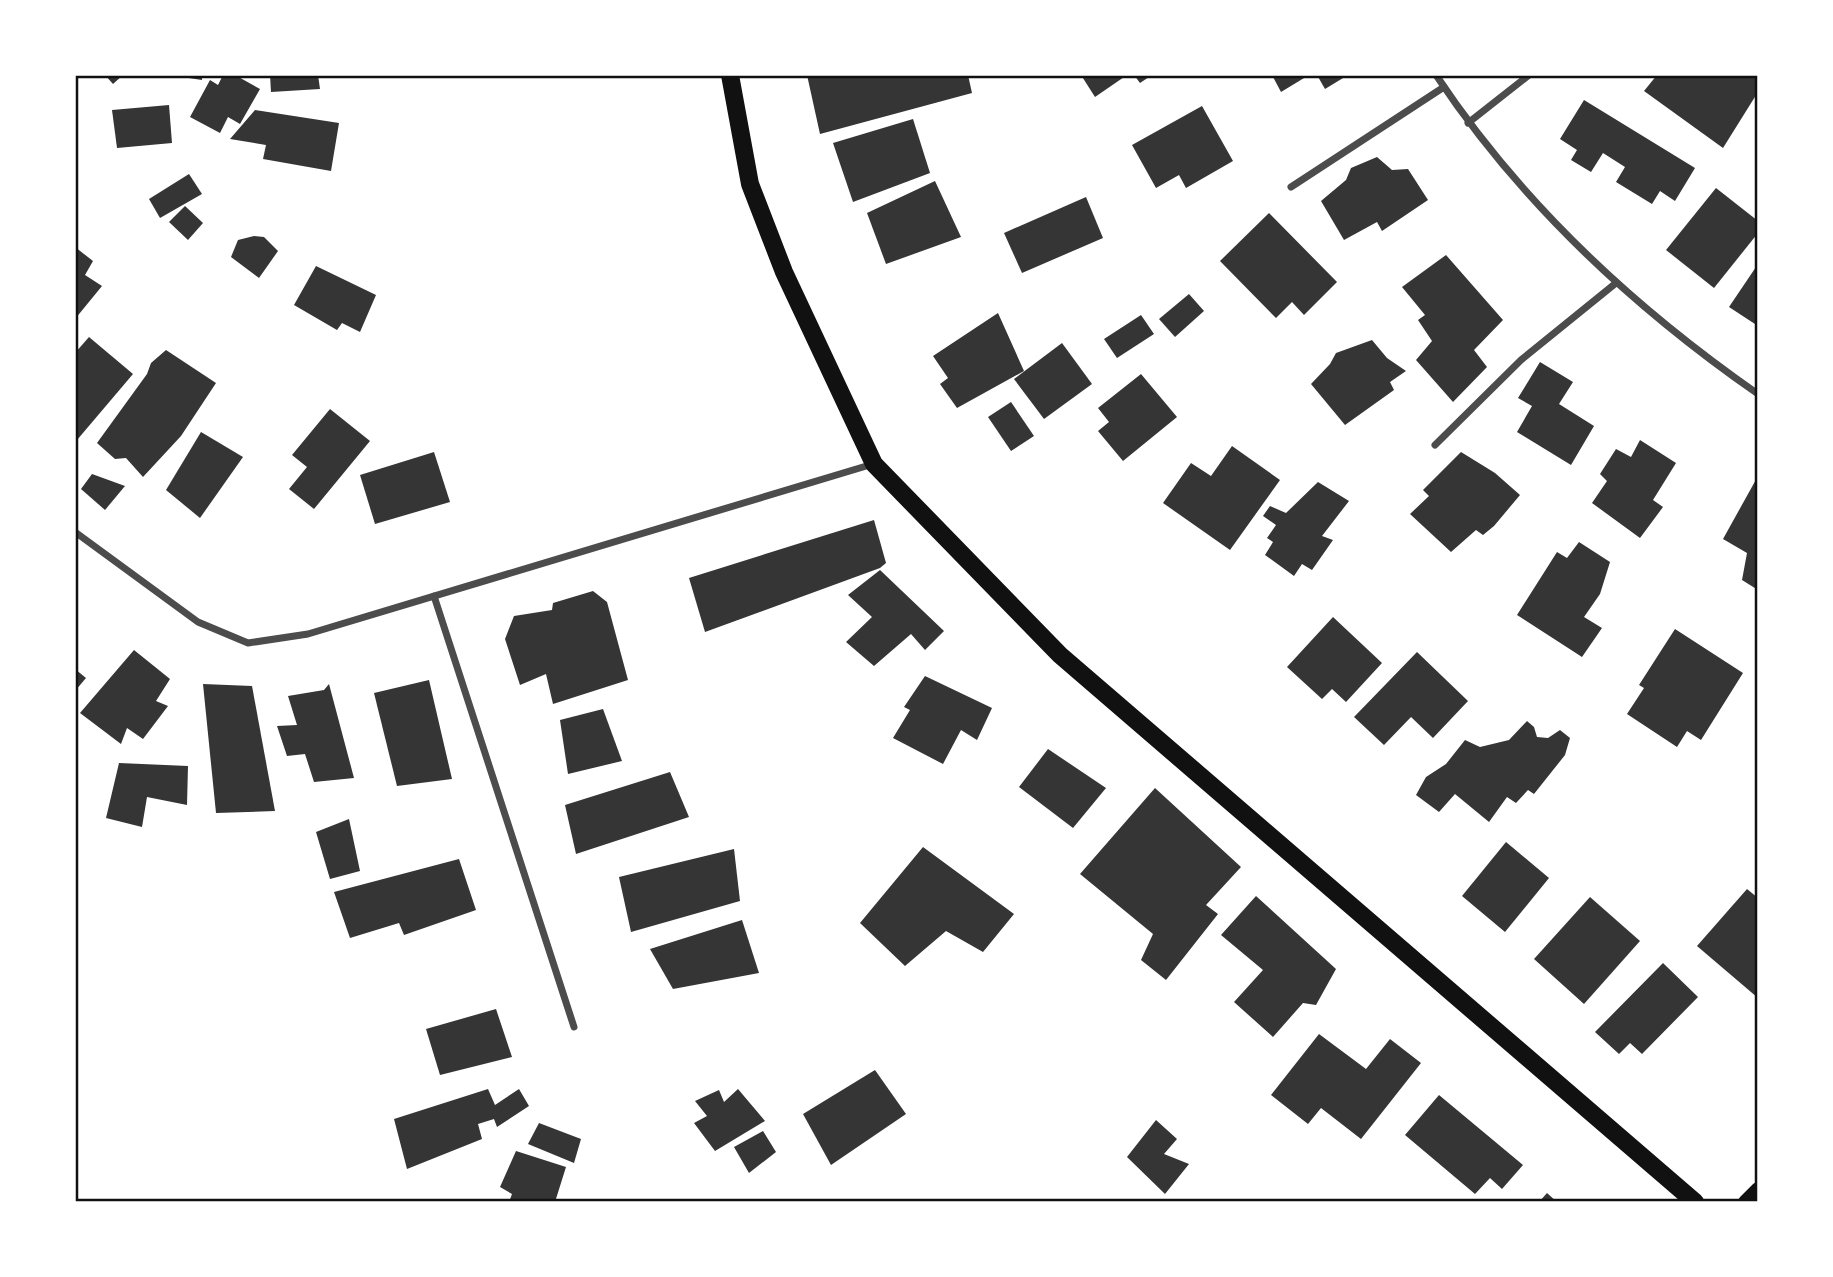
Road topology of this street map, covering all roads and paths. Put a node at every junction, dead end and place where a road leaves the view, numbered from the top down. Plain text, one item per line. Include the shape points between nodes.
1 (730, 75) edge
2 (1436, 75) edge
3 (1529, 75) edge
4 (1444, 87) junction
5 (1468, 123) junction
6 (1291, 187) dead end
7 (1616, 283) junction
8 (1758, 394) edge
9 (1435, 445) dead end
10 (874, 464) junction
11 (75, 532) edge
12 (434, 596) junction
13 (574, 1027) dead end
14 (1758, 1189) edge
15 (1695, 1202) edge
16 (1745, 1202) edge

1 - 10 main road via 750,184 784,272
2 - 4 street
3 - 5 street
4 - 5 street
4 - 6 street
5 - 7 street via 1537,206
7 - 8 street via 1700,354
7 - 9 street via 1521,360
10 - 12 street
10 - 15 main road via 1060,655
11 - 12 street via 198,622 248,643 308,634
12 - 13 street
14 - 16 main road

